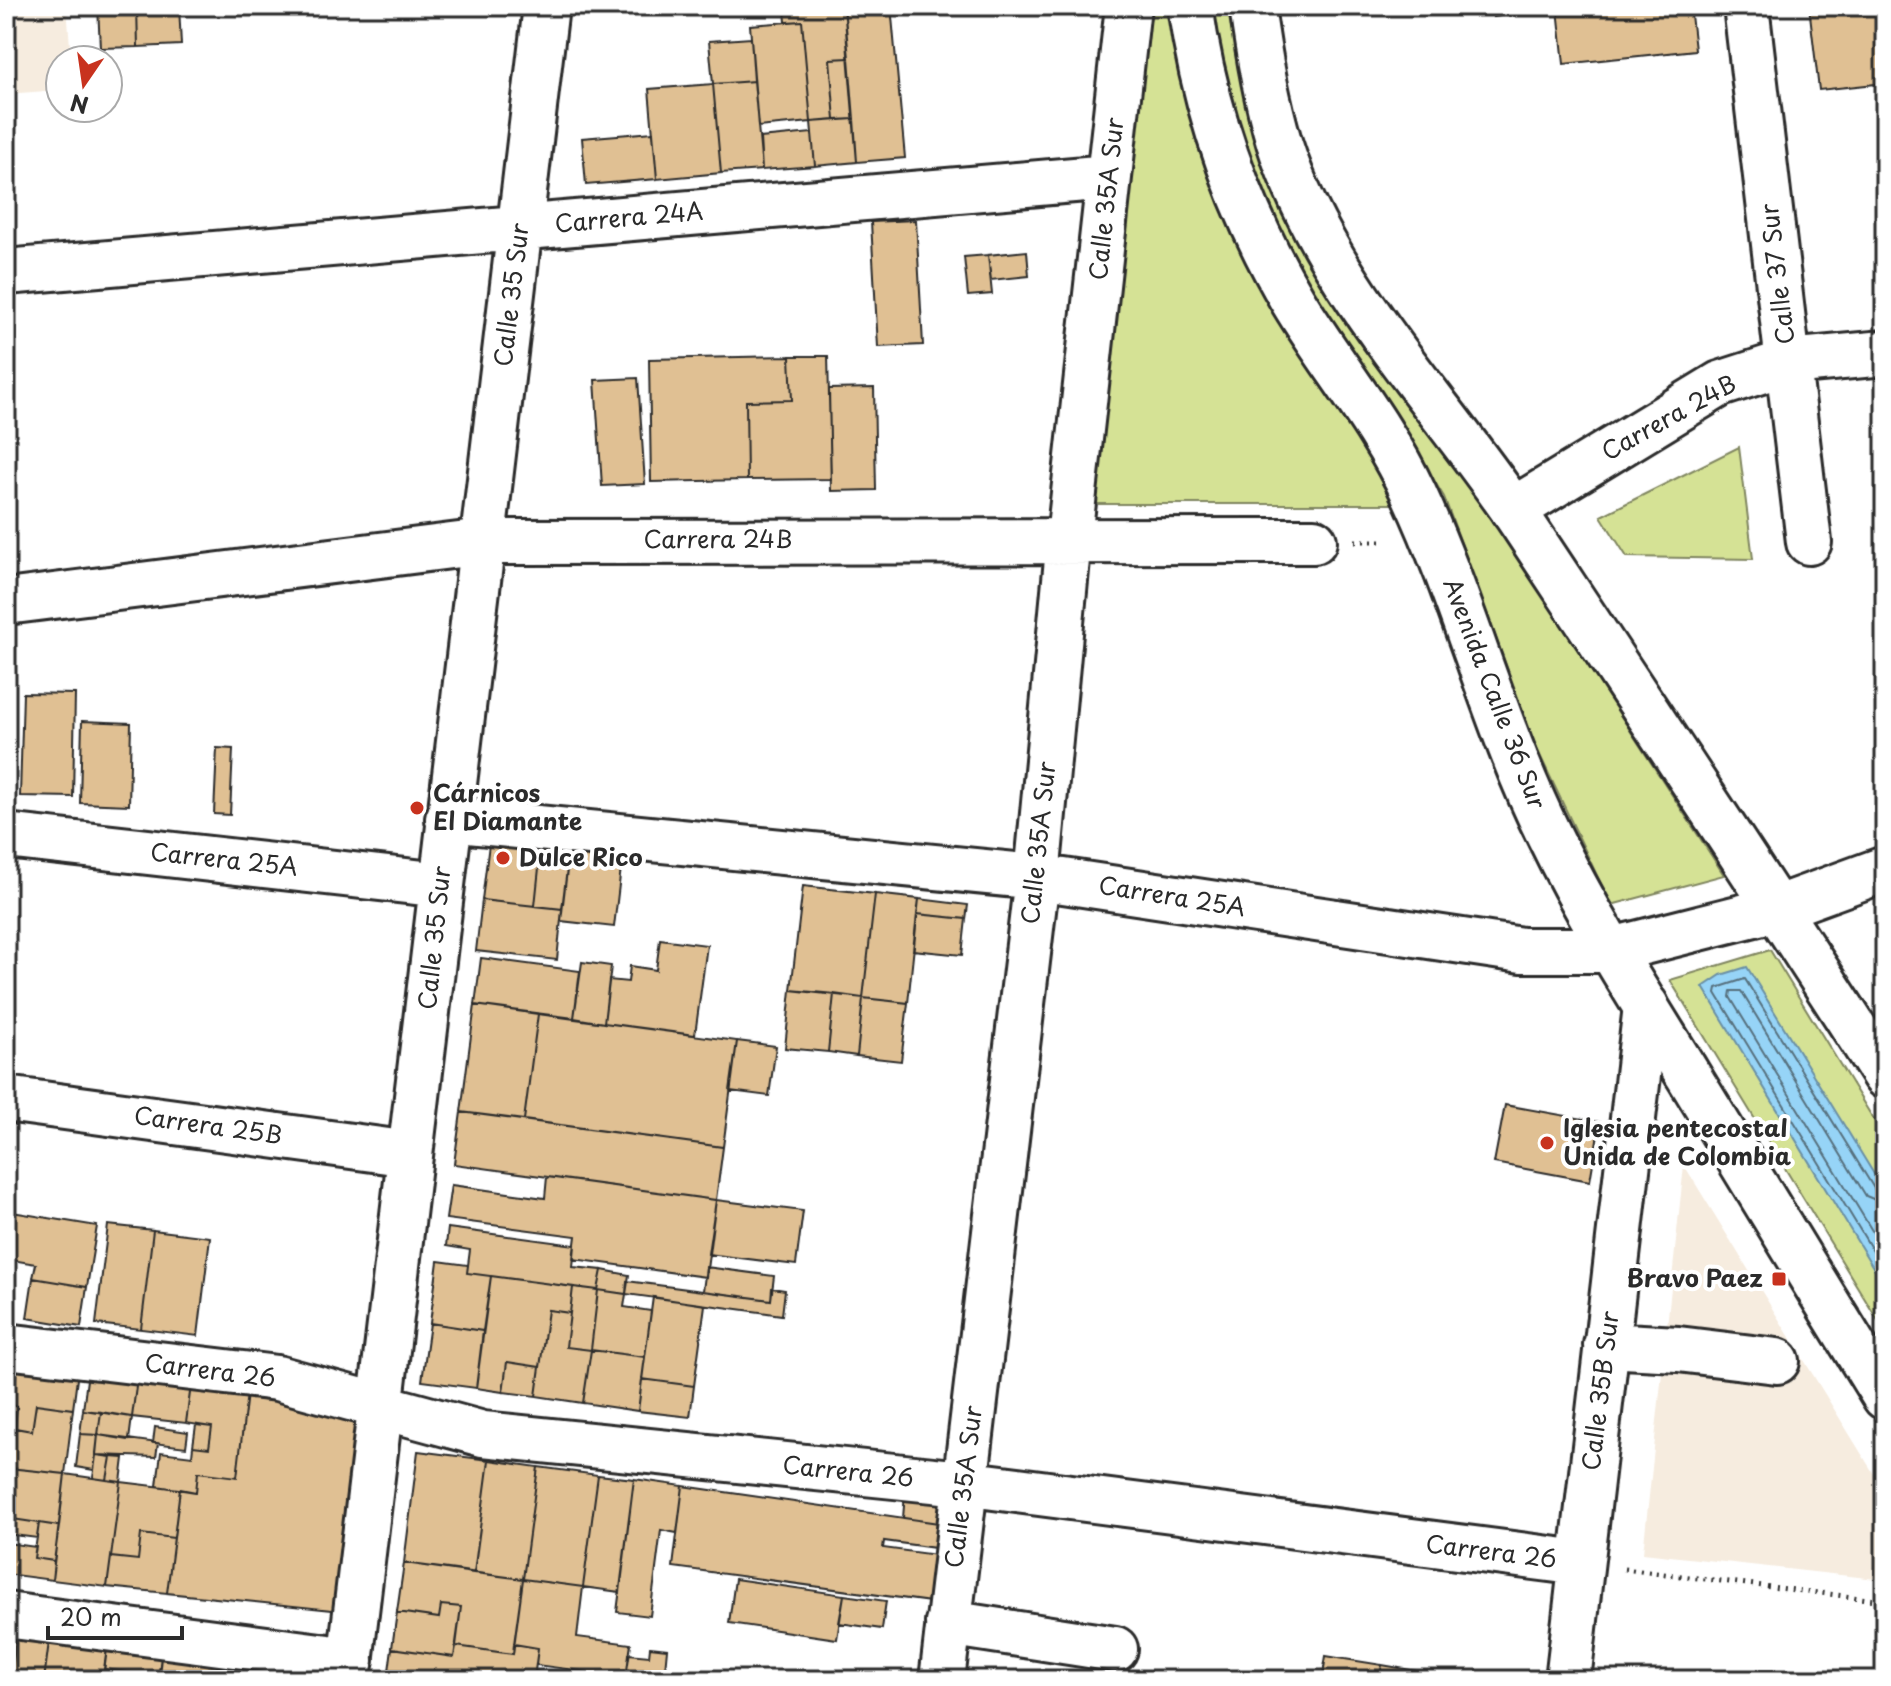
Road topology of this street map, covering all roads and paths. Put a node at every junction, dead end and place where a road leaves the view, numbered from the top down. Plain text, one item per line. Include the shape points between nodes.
1 (546, 6) edge
2 (1128, 6) edge
3 (1190, 6) edge
4 (1252, 6) edge
5 (1746, 6) edge
6 (1109, 177) junction
7 (520, 227) junction
8 (6, 272) edge
9 (1885, 353) edge
10 (1788, 362) junction
11 (1513, 510) junction
12 (1069, 538) junction
13 (1314, 541) joint
14 (1434, 541) junction
15 (483, 542) junction
16 (1809, 542) dead end
17 (6, 602) edge
18 (448, 819) junction
19 (6, 836) edge
20 (1885, 869) edge
21 (1037, 877) junction
22 (442, 885) junction
23 (1778, 908) junction
24 (1612, 950) junction
25 (1646, 1006) junction
26 (1885, 1076) edge
27 (6, 1099) edge
28 (410, 1154) junction
29 (1606, 1345) junction
30 (6, 1346) edge
31 (1777, 1361) dead end
32 (1885, 1397) edge
33 (380, 1405) junction
34 (963, 1483) junction
35 (1581, 1563) junction
36 (1885, 1601) edge
37 (6, 1615) edge
38 (948, 1623) junction
39 (1115, 1649) dead end
40 (350, 1670) edge
41 (942, 1680) edge
42 (1568, 1680) edge

1 - 7 street, Calle 35 Sur
2 - 6 street, Calle 35A Sur
3 - 14 street, Avenida Calle 36 Sur via 1211,116 1241,200 1295,304 1384,437
4 - 11 street via 1279,142 1313,221 1401,357
5 - 10 street, Calle 37 Sur
6 - 7 street, Carrera 24A
6 - 12 street, Calle 35A Sur
7 - 8 street, Carrera 24A
7 - 15 street, Calle 35 Sur
9 - 10 street, Carrera 24B
10 - 11 street, Carrera 24B via 1720,384
10 - 16 street, Calle 37 Sur
11 - 23 street
12 - 13 street, Carrera 24B
12 - 15 street, Carrera 24B
12 - 21 street, Calle 35A Sur
13 - 14 path
14 - 24 street, Avenida Calle 36 Sur via 1521,777
15 - 17 street, Carrera 24B
15 - 18 street, Calle 35 Sur
18 - 21 street, Carrera 25A
18 - 22 street, Calle 35 Sur
19 - 22 street, Carrera 25A
20 - 23 street, Carrera 25A
21 - 24 street, Carrera 25A via 1522,950
21 - 34 street, Calle 35A Sur
22 - 28 street, Calle 35 Sur
23 - 24 street, Carrera 25A
23 - 26 street
24 - 25 street, Avenida Calle 36 Sur
25 - 29 street, Calle 35B Sur
25 - 32 street, Avenida Calle 36 Sur
27 - 28 street, Carrera 25B
28 - 33 street, Calle 35 Sur
29 - 31 street
29 - 35 street, Calle 35B Sur
30 - 33 street, Carrera 26 via 277,1378
33 - 34 street, Carrera 26 via 483,1434
33 - 40 street, Calle 35 Sur
34 - 35 street, Carrera 26
34 - 38 street, Calle 35A Sur
35 - 36 path, Carrera 26
35 - 42 street, Calle 35B Sur
37 - 40 street
38 - 39 street
38 - 41 street, Calle 35A Sur

